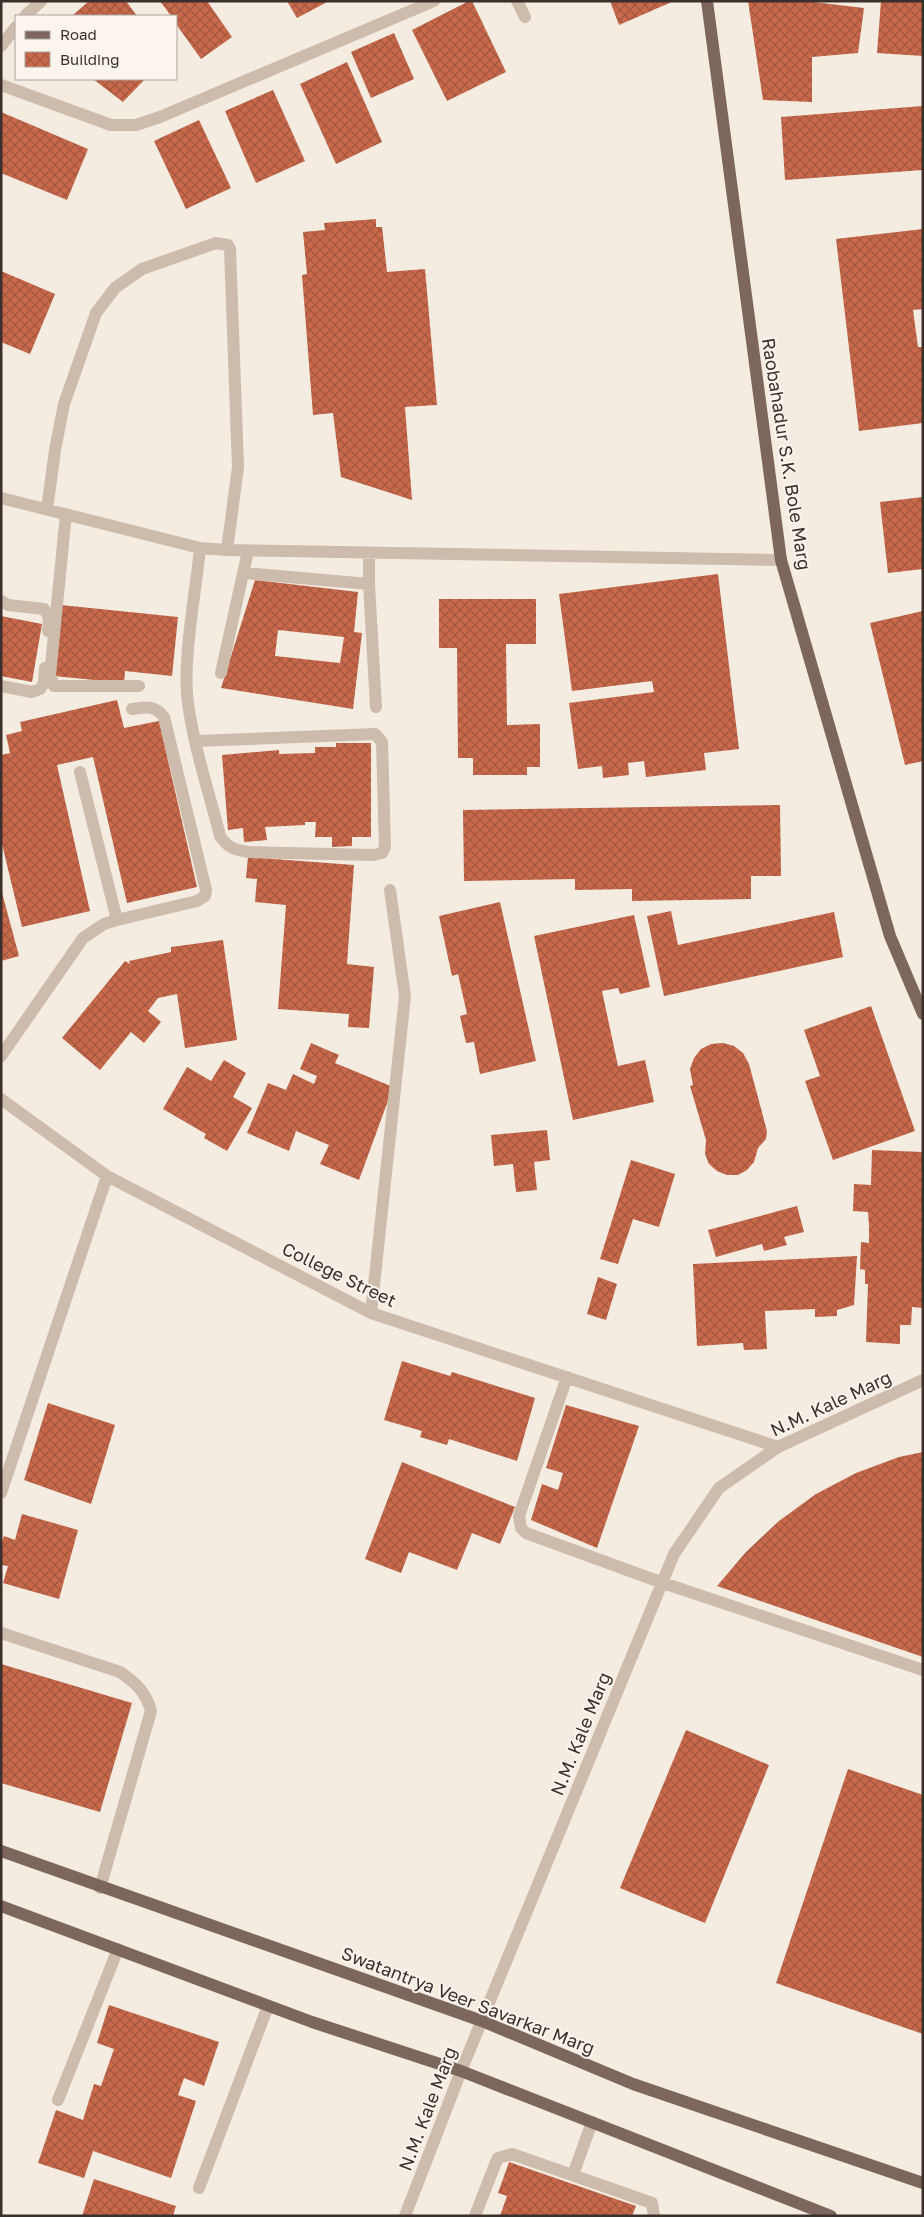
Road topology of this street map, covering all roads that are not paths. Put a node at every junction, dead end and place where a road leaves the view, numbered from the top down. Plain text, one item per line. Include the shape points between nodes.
1 (41, 1) edge
2 (434, 1) edge
3 (518, 1) edge
4 (707, 1) edge
5 (26, 15) edge
6 (525, 17) dead end
7 (15, 28) edge
8 (1, 46) edge
9 (1, 85) edge
10 (1, 498) edge
11 (47, 509) junction
12 (66, 514) junction
13 (200, 548) junction
14 (227, 550) junction
15 (248, 551) junction
16 (369, 553) junction
17 (781, 560) junction
18 (244, 573) junction
19 (369, 584) junction
20 (1, 601) edge
21 (221, 673) dead end
22 (1, 686) edge
23 (139, 686) dead end
24 (376, 707) dead end
25 (132, 709) dead end
26 (196, 740) junction
27 (80, 772) dead end
28 (390, 890) dead end
29 (117, 920) junction
30 (923, 1014) edge
31 (1, 1056) edge
32 (1, 1099) edge
33 (107, 1176) junction
34 (371, 1313) junction
35 (567, 1377) junction
36 (923, 1380) edge
37 (778, 1447) junction
38 (1, 1493) edge
39 (662, 1583) junction
40 (1, 1633) edge
41 (923, 1670) edge
42 (1, 1851) edge
43 (100, 1888) junction
44 (1, 1906) edge
45 (118, 1949) junction
46 (268, 2006) junction
47 (482, 2022) junction
48 (461, 2071) junction
49 (58, 2100) dead end
50 (592, 2122) junction
51 (573, 2175) junction
52 (923, 2183) edge
53 (198, 2188) dead end
54 (406, 2216) edge
55 (474, 2216) edge
56 (654, 2216) edge
57 (831, 2216) edge

1 - 5 street
2 - 9 street via 136,125 112,125
3 - 6 street
4 - 17 main road, Raobahadur S.K. Bole Marg
7 - 8 street
10 - 11 street
11 - 12 street
11 - 14 street via 54,450 64,404 96,313 115,288 142,269 223,243 230,249 238,467
12 - 13 street
12 - 23 street via 50,675 52,683 54,686
13 - 14 street
13 - 26 street via 188,661 188,702
14 - 15 street
15 - 16 street
15 - 18 street
16 - 17 street
16 - 19 street
17 - 30 main road, Raobahadur S.K. Bole Marg via 890,936
18 - 19 street
18 - 21 street
19 - 24 street
20 - 22 street via 8,605 44,609 49,616 44,683 40,690 32,692
25 - 29 street via 152,706 164,717 206,890 205,896 197,901
26 - 26 street via 375,734 382,742 385,847 374,855 248,852 226,845 220,836
27 - 29 street
28 - 34 street via 405,996
29 - 31 street via 104,924 83,938
32 - 33 street, College Street
33 - 34 street, College Street
33 - 38 street
34 - 35 street, College Street
35 - 37 street, College Street
35 - 39 street via 520,1516 521,1528 526,1533
36 - 37 street, N.M. Kale Marg
37 - 39 street, N.M. Kale Marg via 719,1488 674,1554
39 - 41 street
39 - 47 street, N.M. Kale Marg
40 - 43 street via 120,1672 136,1683 147,1698 151,1711
42 - 43 main road, Swatantrya Veer Savarkar Marg
43 - 47 main road, Swatantrya Veer Savarkar Marg
44 - 45 main road
45 - 46 main road
45 - 49 street
46 - 48 main road
46 - 53 street
47 - 48 street, N.M. Kale Marg
47 - 52 main road, Swatantrya Veer Savarkar Marg via 633,2084
48 - 50 main road
48 - 54 street, N.M. Kale Marg
50 - 51 street
50 - 57 main road
51 - 55 street via 506,2154 496,2162
51 - 56 street via 652,2203

